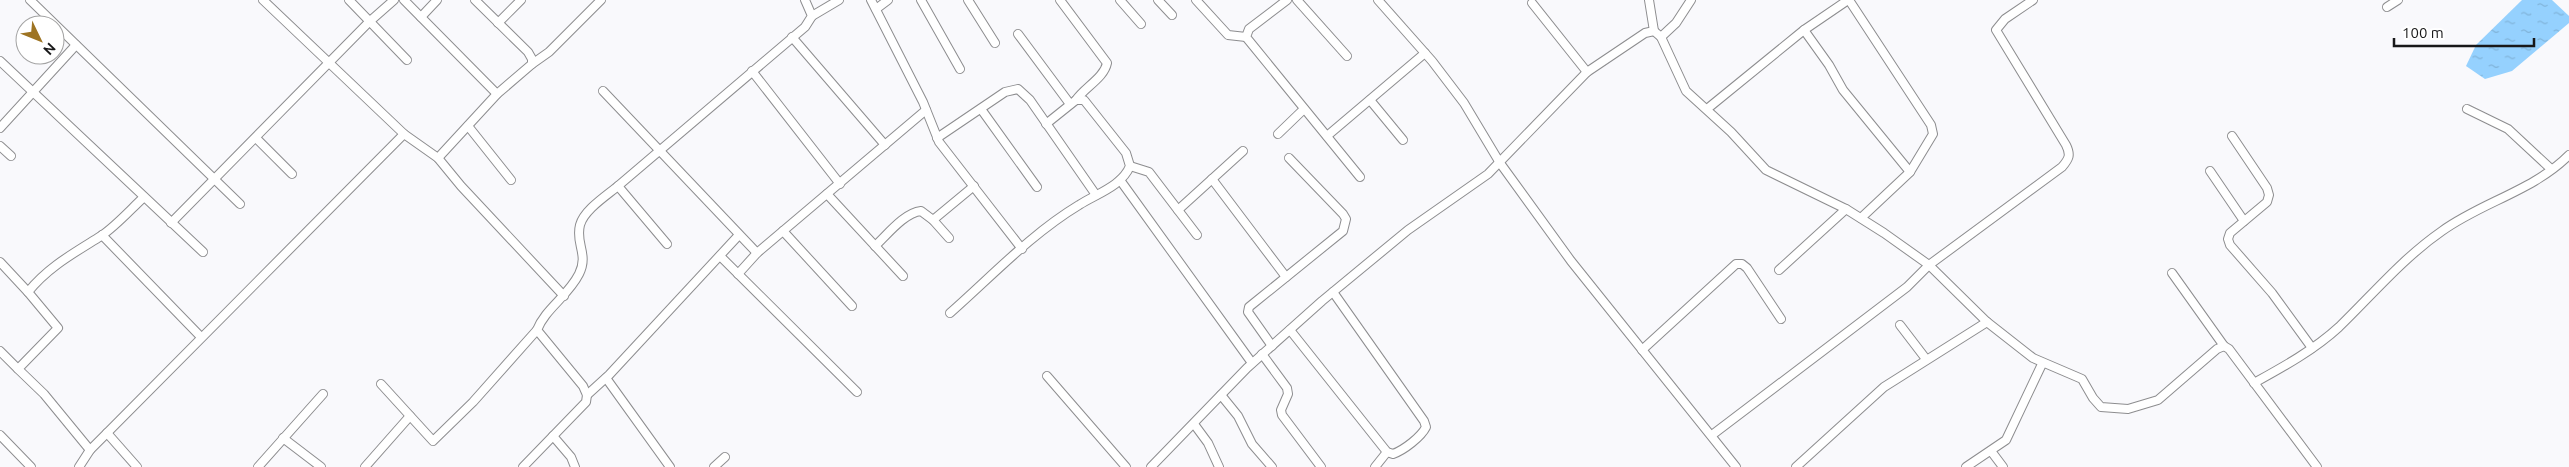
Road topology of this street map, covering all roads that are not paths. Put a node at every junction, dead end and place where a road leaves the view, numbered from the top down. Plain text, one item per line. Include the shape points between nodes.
1 (30, 0) edge
2 (263, 0) edge
3 (349, 0) edge
4 (394, 0) edge
5 (404, 0) edge
6 (437, 0) edge
7 (475, 0) edge
8 (521, 0) edge
9 (601, 0) edge
10 (805, 0) edge
11 (839, 0) edge
12 (871, 0) edge
13 (888, 0) edge
14 (921, 0) edge
15 (968, 0) edge
16 (1120, 0) edge
17 (1158, 0) edge
18 (1196, 0) edge
19 (1287, 0) edge
20 (1297, 0) edge
21 (1378, 0) edge
22 (1649, 0) edge
23 (1691, 0) edge
24 (1848, 0) edge
25 (2032, 0) edge
26 (2398, 0) edge
27 (1063, 1) edge
28 (1532, 2) dead end
29 (2387, 7) dead end
30 (876, 9) junction
31 (1172, 15) dead end
32 (812, 16) junction
33 (421, 17) junction
34 (369, 22) junction
35 (498, 23) junction
36 (1142, 24) dead end
37 (1654, 30) junction
38 (1804, 30) junction
39 (1018, 34) dead end
40 (792, 37) junction
41 (1246, 37) junction
42 (1661, 37) junction
43 (995, 43) dead end
44 (76, 45) junction
45 (1425, 53) junction
46 (1347, 56) dead end
47 (407, 60) dead end
48 (0, 61) edge
49 (328, 63) junction
50 (532, 64) junction
51 (960, 69) dead end
52 (752, 72) junction
53 (1587, 72) junction
54 (603, 91) dead end
55 (31, 92) junction
56 (497, 94) junction
57 (1370, 100) junction
58 (1073, 102) junction
59 (1304, 108) junction
60 (981, 109) junction
61 (1707, 109) junction
62 (2467, 109) dead end
63 (926, 110) junction
64 (1046, 124) junction
65 (468, 126) junction
66 (0, 128) edge
67 (404, 134) junction
68 (1278, 134) dead end
69 (1327, 136) junction
70 (2232, 136) dead end
71 (256, 138) junction
72 (937, 138) junction
73 (1403, 140) dead end
74 (885, 145) junction
75 (0, 146) edge
76 (658, 151) junction
77 (1244, 151) dead end
78 (2569, 155) edge
79 (10, 156) dead end
80 (438, 158) junction
81 (1289, 158) dead end
82 (1500, 163) junction
83 (1130, 166) junction
84 (2551, 169) junction
85 (2210, 171) dead end
86 (1910, 172) junction
87 (292, 174) dead end
88 (1360, 177) dead end
89 (1212, 179) junction
90 (214, 180) junction
91 (511, 180) dead end
92 (1120, 180) junction
93 (840, 184) junction
94 (618, 186) junction
95 (974, 186) junction
96 (1037, 187) dead end
97 (827, 194) junction
98 (1096, 195) junction
99 (144, 197) junction
100 (240, 204) dead end
101 (1846, 209) junction
102 (1178, 210) junction
103 (1861, 218) junction
104 (933, 220) junction
105 (2244, 221) junction
106 (171, 223) junction
107 (783, 231) junction
108 (102, 235) junction
109 (1197, 235) dead end
110 (738, 236) junction
111 (949, 238) dead end
112 (667, 244) dead end
113 (875, 246) junction
114 (1022, 249) junction
115 (203, 252) dead end
116 (757, 254) junction
117 (720, 256) junction
118 (0, 262) edge
119 (1929, 265) junction
120 (1779, 270) dead end
121 (2172, 273) dead end
122 (738, 274) junction
123 (903, 276) dead end
124 (1286, 277) junction
125 (28, 292) junction
126 (1333, 292) junction
127 (564, 296) junction
128 (852, 306) dead end
129 (950, 313) dead end
130 (1781, 319) dead end
131 (1987, 322) junction
132 (1900, 325) dead end
133 (537, 330) junction
134 (1290, 330) junction
135 (201, 337) junction
136 (1272, 346) junction
137 (2224, 346) junction
138 (2312, 348) junction
139 (1642, 350) junction
140 (0, 351) edge
141 (1262, 354) junction
142 (1926, 359) junction
143 (1252, 363) junction
144 (2042, 364) junction
145 (18, 369) junction
146 (1047, 376) dead end
147 (606, 378) junction
148 (381, 384) dead end
149 (2254, 384) junction
150 (857, 392) dead end
151 (323, 394) dead end
152 (587, 395) junction
153 (1221, 395) junction
154 (410, 416) junction
155 (1194, 424) junction
156 (106, 433) junction
157 (0, 435) edge
158 (1712, 435) junction
159 (553, 436) junction
160 (283, 438) junction
161 (90, 450) junction
162 (1991, 451) junction
163 (1387, 452) junction
164 (725, 457) dead end
165 (31, 467) edge
166 (79, 467) edge
167 (137, 467) edge
168 (258, 467) edge
169 (321, 467) edge
170 (365, 467) edge
171 (523, 467) edge
172 (575, 467) edge
173 (670, 467) edge
174 (714, 467) edge
175 (1126, 467) edge
176 (1151, 467) edge
177 (1219, 467) edge
178 (1272, 467) edge
179 (1321, 467) edge
180 (1375, 467) edge
181 (1736, 467) edge
182 (1796, 467) edge
183 (1966, 467) edge
184 (2003, 467) edge
185 (2318, 467) edge

1 - 44 street
2 - 49 street
3 - 34 street
4 - 34 street
5 - 33 street
6 - 33 street
7 - 35 street
8 - 35 street
9 - 50 street via 550,52
10 - 32 street
11 - 32 street
12 - 30 street
13 - 30 street
14 - 51 street
15 - 43 street
16 - 36 street
17 - 31 street
18 - 41 street via 1228,35
19 - 41 street via 1249,29
20 - 46 street
21 - 45 street
22 - 37 street
23 - 42 street via 1676,23
24 - 38 street
24 - 86 street via 1931,125 1933,134 1930,141
25 - 119 street via 2005,19 1996,30 2070,152 2069,159
26 - 29 street
27 - 58 street via 1107,63 1103,73
28 - 53 street
30 - 63 street
32 - 40 street
33 - 56 street
34 - 47 street
34 - 49 street
35 - 50 street via 528,52
37 - 42 street
37 - 53 street
38 - 61 street
38 - 86 street via 1844,90
39 - 58 street
40 - 52 street
40 - 74 street
41 - 59 street
42 - 61 street via 1686,92
44 - 55 street
44 - 90 street
45 - 57 street
45 - 82 street via 1464,103
48 - 55 street
49 - 67 street
49 - 71 street
50 - 56 street
52 - 76 street
52 - 93 street
53 - 82 street
54 - 76 street
55 - 66 street
55 - 99 street
56 - 65 street
57 - 69 street
57 - 73 street
58 - 64 street
58 - 83 street via 1084,100 1090,106 1126,153
59 - 68 street
59 - 69 street
60 - 64 street via 1005,92 1018,89
60 - 72 street
60 - 96 street
61 - 101 street via 1766,170
62 - 84 street via 2508,129
63 - 72 street
63 - 74 street
64 - 98 street
65 - 80 street
65 - 91 street
67 - 80 street
67 - 135 street
69 - 88 street
70 - 105 street via 2268,188 2269,195 2266,202
71 - 87 street
71 - 90 street
72 - 95 street
74 - 93 street
75 - 79 street
76 - 94 street
76 - 110 street
77 - 89 street
78 - 84 street
80 - 127 street via 460,186
81 - 124 street via 1343,214 1346,224 1343,231
82 - 126 street via 1408,230
82 - 139 street via 1571,262
83 - 92 street
83 - 102 street via 1149,172
84 - 138 street via 2522,189 2440,231 2391,272 2339,327
85 - 105 street
86 - 103 street
89 - 102 street
89 - 124 street
90 - 100 street
90 - 106 street
92 - 98 street
92 - 143 street
93 - 97 street
94 - 112 street
94 - 127 street via 590,210 580,224 584,260
95 - 104 street
95 - 114 street
97 - 107 street
97 - 113 street
98 - 114 street via 1043,230
99 - 106 street
99 - 108 street
101 - 103 street
101 - 120 street
102 - 109 street
103 - 119 street
104 - 111 street
104 - 113 street via 921,211 915,212
105 - 138 street via 2230,233 2230,246 2272,293
106 - 115 street
107 - 116 street
107 - 128 street
108 - 125 street via 42,276
108 - 135 street
110 - 116 street
110 - 117 street
113 - 123 street
114 - 129 street
116 - 122 street
117 - 122 street
117 - 147 street
118 - 125 street
119 - 131 street
119 - 158 street via 1907,287
121 - 137 street
122 - 150 street
124 - 136 street via 1252,303 1248,312
125 - 145 street via 58,328
126 - 134 street
126 - 163 street via 1426,426 1399,452
127 - 133 street
130 - 139 street via 1747,268 1736,264
131 - 142 street
131 - 144 street
132 - 142 street
133 - 152 street
133 - 154 street via 473,402 433,441
134 - 136 street
134 - 163 street
135 - 156 street
136 - 141 street
137 - 144 street via 2158,400 2128,409 2101,406 2082,379
137 - 149 street
138 - 149 street
139 - 158 street
140 - 145 street
141 - 143 street
141 - 179 street via 1287,388 1282,415
142 - 182 street via 1884,387
143 - 153 street
144 - 162 street via 2010,433
145 - 161 street via 44,394
146 - 175 street
147 - 152 street
147 - 173 street
148 - 154 street
149 - 185 street
151 - 160 street
152 - 159 street via 586,402
153 - 155 street
153 - 178 street via 1238,416 1252,444
154 - 170 street
155 - 176 street
155 - 177 street via 1208,443
156 - 161 street
156 - 167 street
157 - 165 street
158 - 181 street
159 - 171 street
159 - 172 street via 571,457
160 - 168 street
160 - 169 street
161 - 166 street
162 - 183 street
162 - 184 street
163 - 180 street
164 - 174 street

